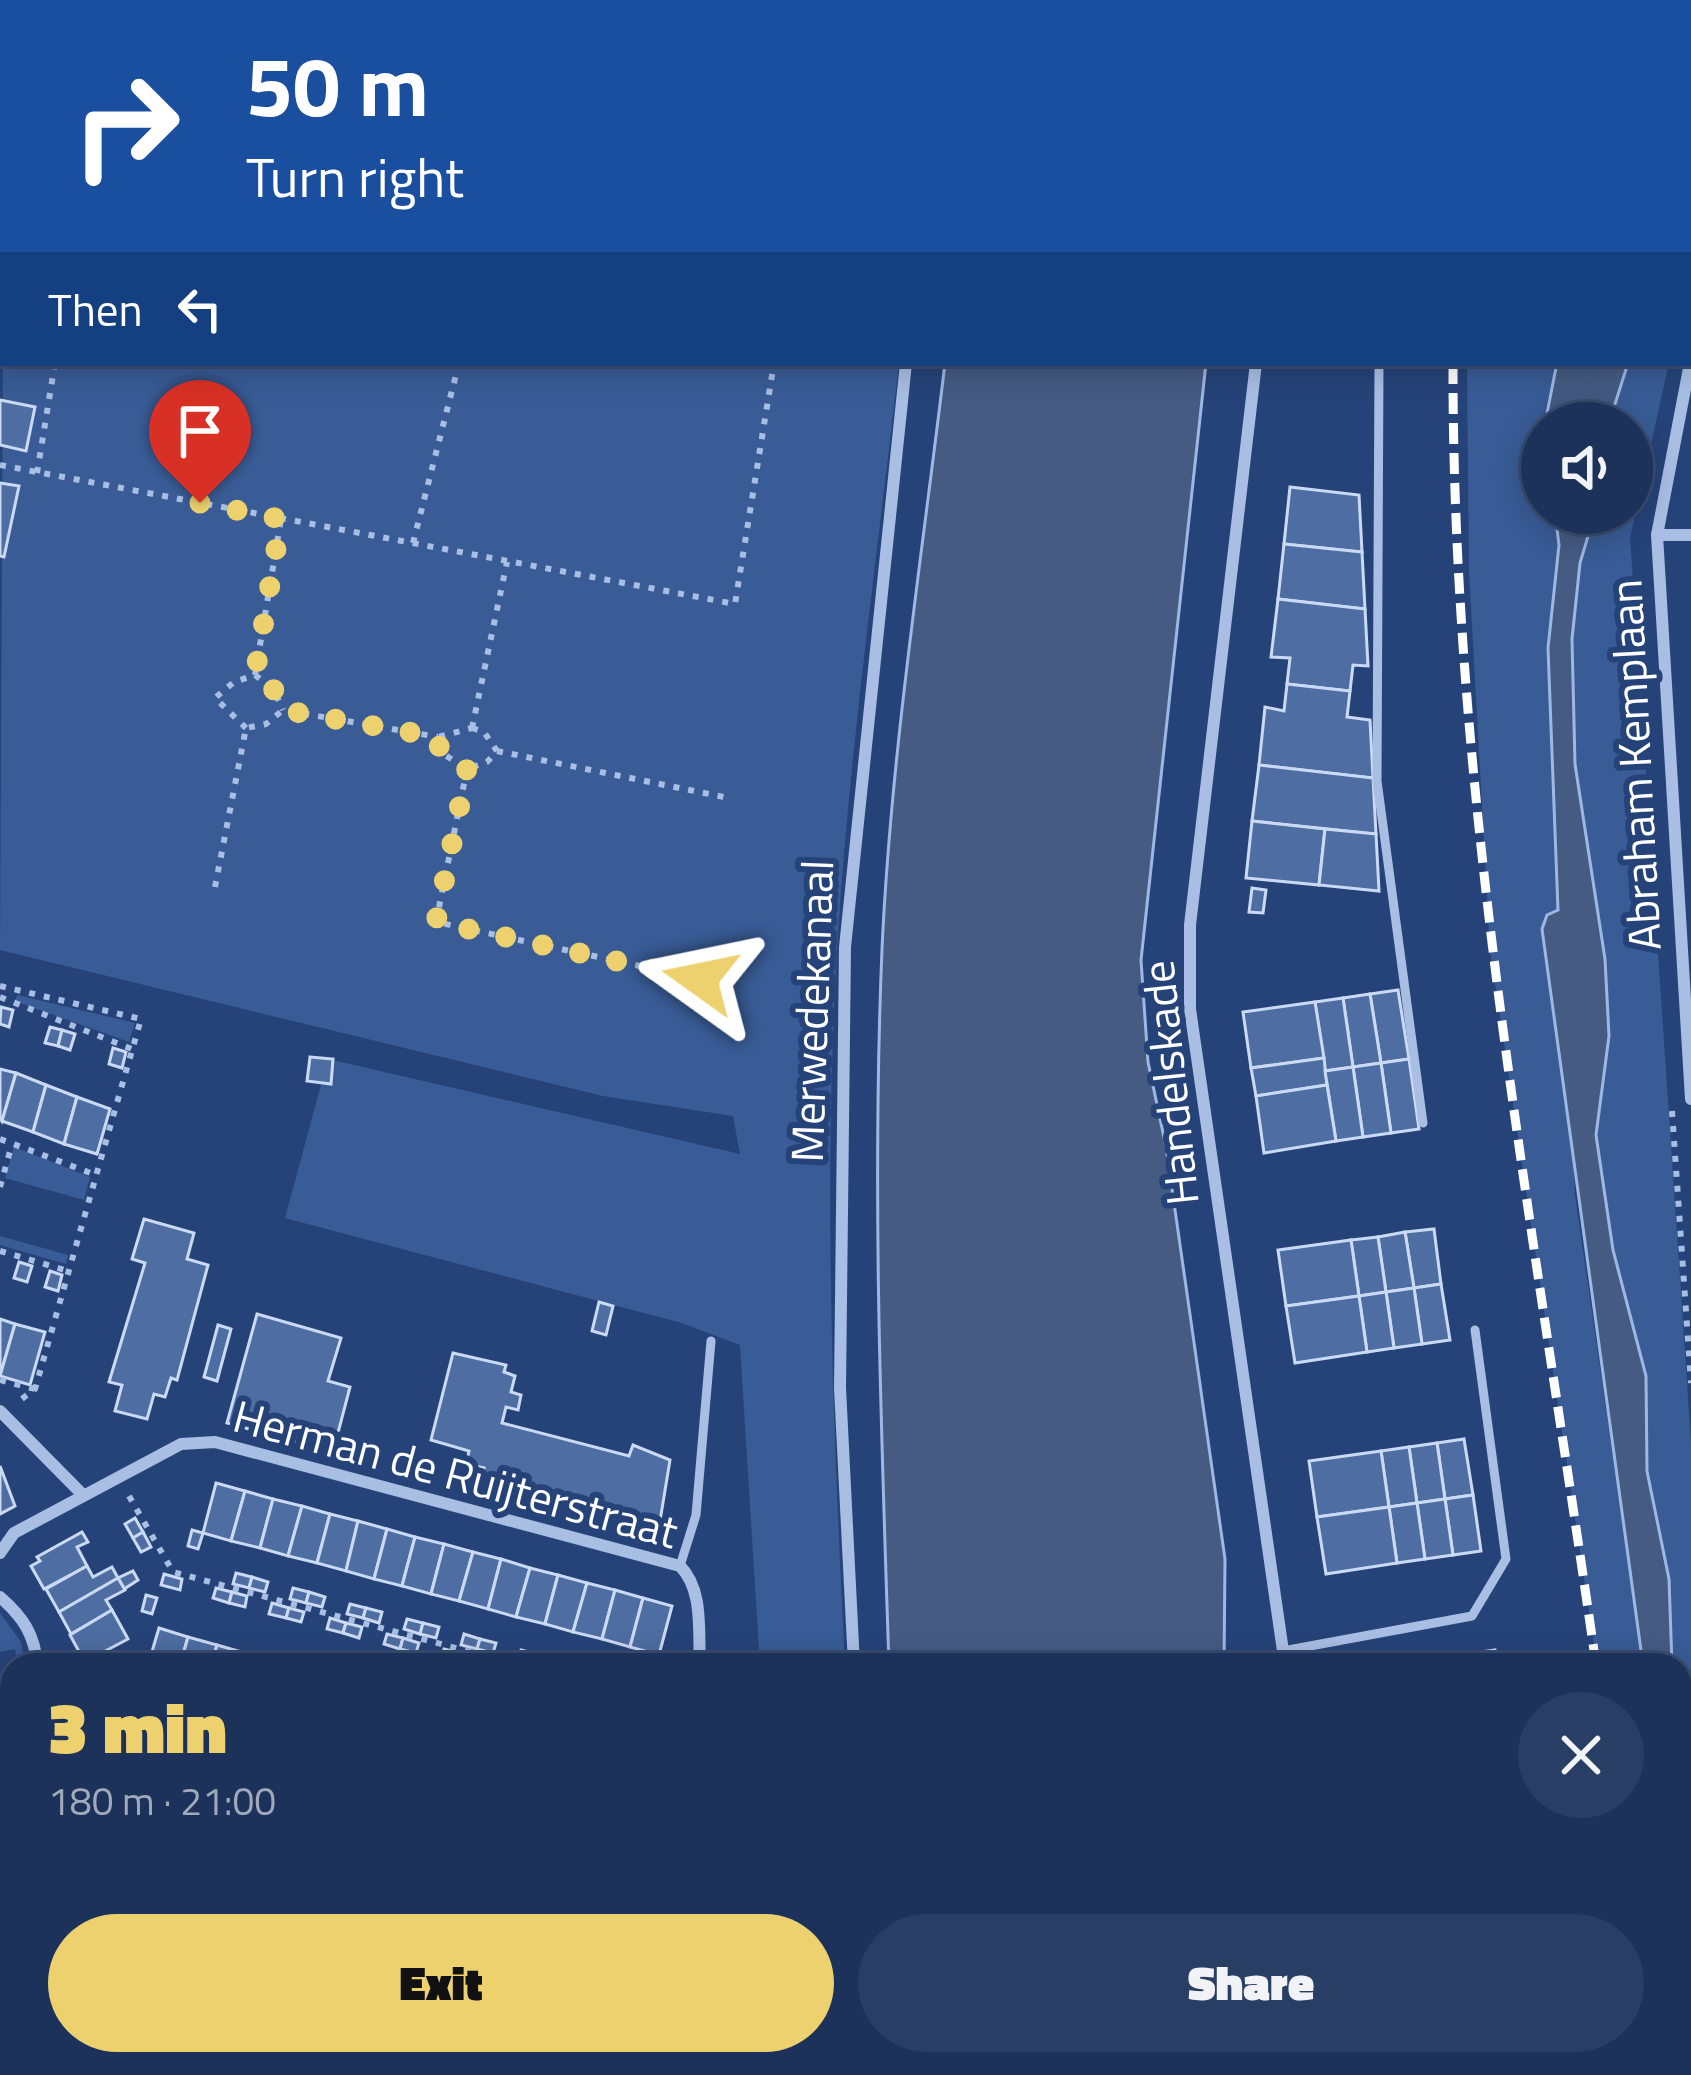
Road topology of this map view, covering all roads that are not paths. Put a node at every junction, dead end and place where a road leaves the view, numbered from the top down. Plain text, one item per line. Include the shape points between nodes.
1 (906, 366) edge
2 (1256, 366) edge
3 (1379, 366) edge
4 (1689, 366) edge
5 (1657, 535) junction
6 (1691, 535) edge
7 (1685, 935) edge
8 (1691, 1099) edge
9 (1423, 1123) dead end
10 (1475, 1330) dead end
11 (711, 1341) dead end
12 (2, 1411) edge
13 (83, 1495) junction
14 (0, 1552) edge
15 (680, 1566) junction
16 (0, 1597) edge
17 (36, 1653) edge
18 (699, 1653) edge
19 (853, 1653) edge
20 (1283, 1653) edge
21 (1306, 1653) edge

1 - 19 street, Merwedekanaal via 844,947 840,1388
2 - 20 street, Handelskade via 1190,925 1190,1009
3 - 9 lane via 1377,781
4 - 5 street, Abraham Kemplaan
5 - 6 street
5 - 7 street, Abraham Kemplaan
7 - 8 street, Abraham Kemplaan
10 - 21 lane via 1506,1558 1472,1616
11 - 15 lane via 696,1515
12 - 13 street
13 - 14 street, Herman de Ruijterstraat via 14,1533
13 - 15 street, Herman de Ruijterstraat via 181,1444 214,1442
15 - 18 street, Herman de Ruijterstraat via 692,1577
16 - 17 street via 20,1614

